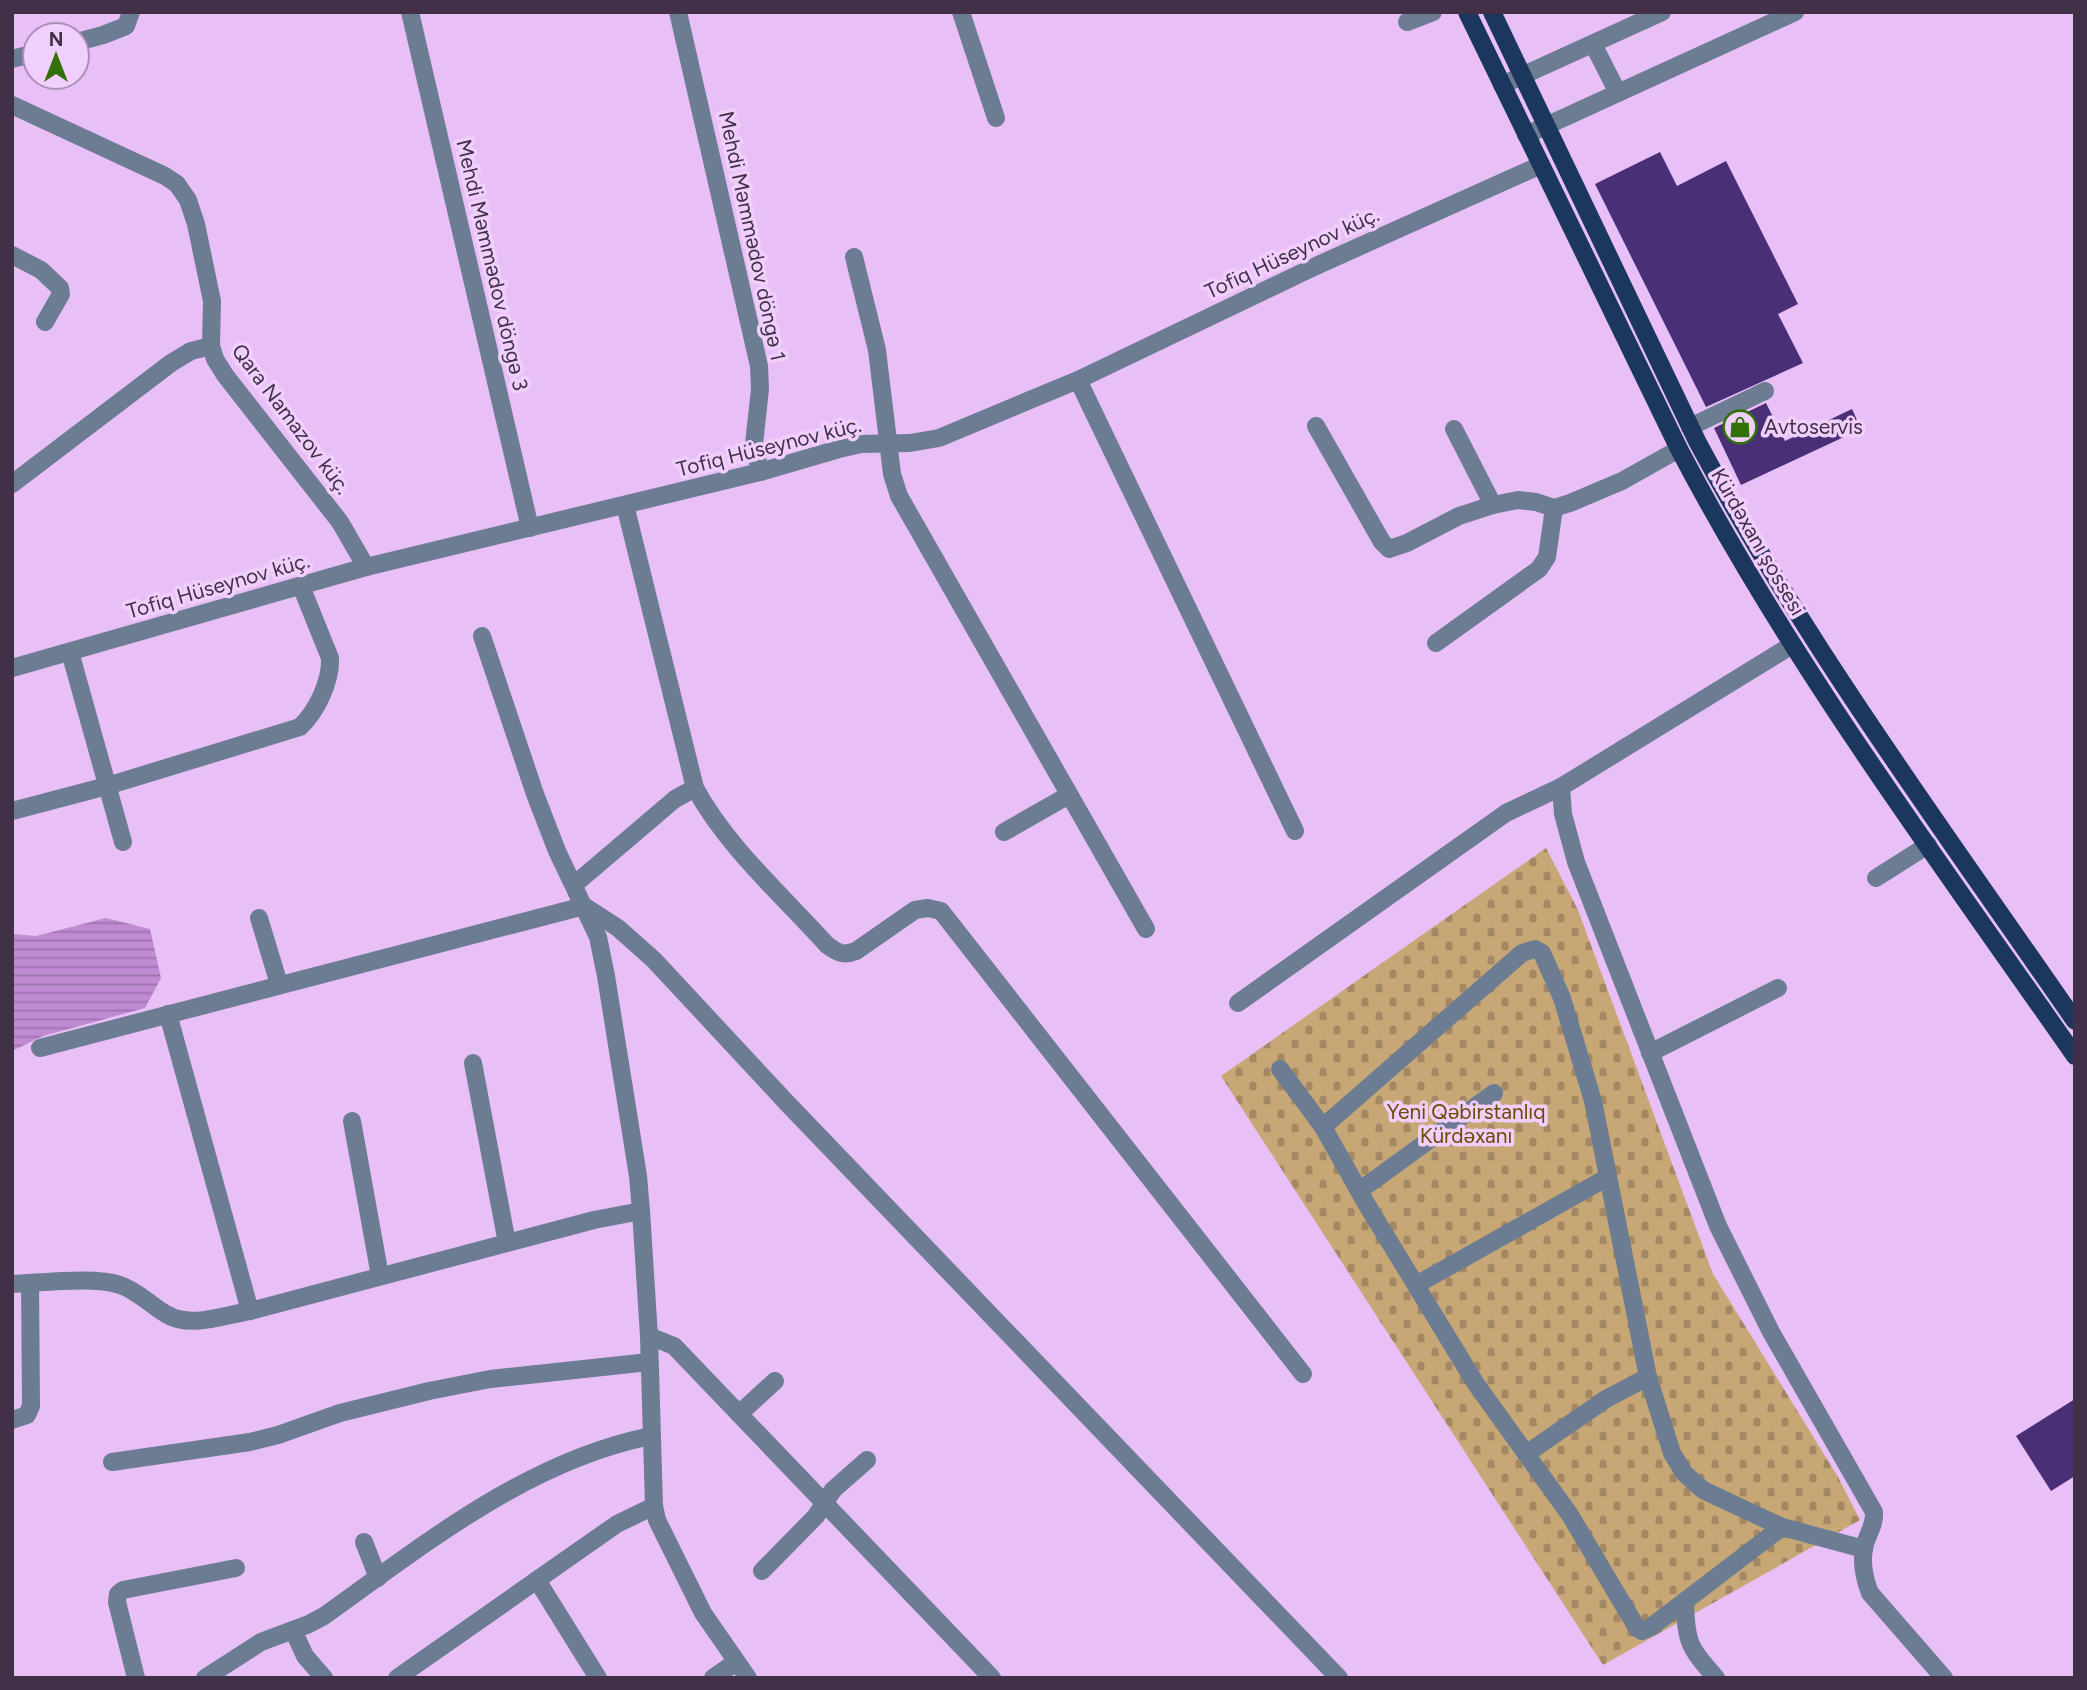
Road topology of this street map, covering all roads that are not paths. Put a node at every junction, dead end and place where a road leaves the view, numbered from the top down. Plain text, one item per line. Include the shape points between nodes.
1 (131, 12) edge
2 (410, 12) edge
3 (678, 12) edge
4 (961, 12) edge
5 (1433, 12) edge
6 (1467, 12) edge
7 (1492, 12) edge
8 (1662, 12) edge
9 (1795, 12) edge
10 (1407, 22) dead end
11 (91, 38) edge
12 (1593, 44) junction
13 (1522, 76) junction
14 (1502, 85) junction
15 (1618, 93) junction
16 (12, 105) edge
17 (996, 118) dead end
18 (1546, 126) junction
19 (1526, 135) junction
20 (1541, 165) junction
21 (12, 255) edge
22 (854, 257) dead end
23 (45, 322) dead end
24 (211, 346) junction
25 (1078, 380) junction
26 (1765, 391) dead end
27 (1316, 426) dead end
28 (1690, 427) junction
29 (1454, 429) dead end
30 (890, 443) junction
31 (1679, 449) junction
32 (760, 472) junction
33 (12, 484) edge
34 (625, 505) junction
35 (1493, 505) junction
36 (1553, 508) junction
37 (530, 528) junction
38 (366, 567) junction
39 (301, 586) junction
40 (482, 636) dead end
41 (1436, 643) dead end
42 (1792, 645) junction
43 (70, 652) junction
44 (12, 668) edge
45 (107, 786) junction
46 (1561, 787) junction
47 (695, 788) junction
48 (1069, 795) junction
49 (12, 811) edge
50 (1295, 831) dead end
51 (1004, 832) dead end
52 (123, 842) dead end
53 (1928, 845) junction
54 (1876, 878) dead end
55 (575, 884) junction
56 (584, 906) junction
57 (260, 918) dead end
58 (1146, 929) dead end
59 (279, 984) junction
60 (1778, 988) dead end
61 (1238, 1003) dead end
62 (168, 1014) junction
63 (2075, 1021) edge
64 (40, 1048) dead end
65 (1650, 1053) junction
66 (2075, 1056) edge
67 (473, 1063) dead end
68 (1280, 1069) dead end
69 (1494, 1093) dead end
70 (352, 1121) dead end
71 (1324, 1127) junction
72 (1608, 1177) junction
73 (1359, 1191) junction
74 (641, 1211) junction
75 (508, 1243) junction
76 (380, 1276) junction
77 (21, 1284) edge
78 (1416, 1285) junction
79 (250, 1311) junction
80 (649, 1336) junction
81 (649, 1362) junction
82 (1303, 1374) dead end
83 (1648, 1377) junction
84 (775, 1381) dead end
85 (739, 1414) junction
86 (12, 1420) edge
87 (651, 1436) junction
88 (1526, 1454) junction
89 (867, 1460) dead end
90 (113, 1462) dead end
91 (825, 1502) junction
92 (654, 1506) junction
93 (1782, 1527) junction
94 (364, 1542) dead end
95 (1864, 1549) junction
96 (236, 1569) dead end
97 (762, 1571) dead end
98 (378, 1578) junction
99 (537, 1580) junction
100 (1685, 1602) junction
101 (293, 1630) junction
102 (736, 1662) junction
103 (135, 1678) edge
104 (205, 1678) edge
105 (324, 1678) edge
106 (397, 1678) edge
107 (598, 1678) edge
108 (713, 1678) edge
109 (748, 1678) edge
110 (992, 1678) edge
111 (1339, 1678) edge
112 (1716, 1678) edge
113 (1944, 1678) edge

1 - 11 street via 126,26
2 - 37 street, Mehdi Məmmədov döngə 3
3 - 32 street, Mehdi Məmmədov döngə 1 via 759,366 754,444
4 - 17 street
5 - 10 street
6 - 14 main road, Kürdəxanı şossesi
7 - 13 main road, Kürdəxanı şossesi
8 - 12 street
9 - 15 street
12 - 13 street
12 - 15 street
13 - 14 street
13 - 18 main road, Kürdəxanı şossesi
14 - 19 main road, Kürdəxanı şossesi
15 - 18 street
16 - 24 street, Qara Namazov küç. via 177,184 196,224 212,301
18 - 19 street
18 - 28 main road, Kürdəxanı şossesi
19 - 20 main road, Kürdəxanı şossesi
20 - 25 street, Tofiq Hüseynov küç.
20 - 31 main road, Kürdəxanı şossesi
21 - 23 street via 41,270 60,288
22 - 30 street via 877,350
24 - 33 street via 171,363
24 - 38 street, Qara Namazov küç. via 225,374 340,522
25 - 30 street, Tofiq Hüseynov küç. via 939,438
25 - 50 street
26 - 28 street
27 - 35 street via 1389,548
28 - 63 main road, Kürdəxanı şossesi via 1811,635
29 - 35 street
30 - 32 street, Tofiq Hüseynov küç. via 861,444
30 - 48 street via 899,496
31 - 36 street via 1622,481
31 - 42 main road, Kürdəxanı şossesi
32 - 34 street, Tofiq Hüseynov küç.
34 - 37 street, Tofiq Hüseynov küç.
34 - 47 street
35 - 36 street via 1518,500
36 - 41 street via 1547,557 1539,569
37 - 38 street, Tofiq Hüseynov küç.
38 - 39 street, Tofiq Hüseynov küç.
39 - 43 street, Tofiq Hüseynov küç.
39 - 45 street via 330,658 330,670 308,719 300,727
40 - 55 street via 535,794
42 - 46 street
42 - 53 main road, Kürdəxanı şossesi
43 - 44 street, Tofiq Hüseynov küç.
43 - 45 street
45 - 49 street
45 - 52 street
46 - 61 street via 1506,813
46 - 65 street via 1576,862
47 - 55 street via 675,799
47 - 82 street via 728,837 838,953 856,951 915,910 941,911
48 - 51 street
48 - 58 street
53 - 54 street
53 - 66 main road, Kürdəxanı şossesi
55 - 56 street
56 - 59 street
56 - 74 street via 598,937 606,976
56 - 111 street via 654,960
57 - 59 street
59 - 62 street
60 - 65 street
62 - 64 street
62 - 79 street
65 - 95 street via 1718,1226 1771,1332 1874,1512 1875,1522
67 - 75 street
68 - 71 street
69 - 73 street
70 - 76 street
71 - 72 street via 1522,953 1535,949 1542,953 1562,998
71 - 73 street
72 - 78 street
72 - 83 street
73 - 78 street
74 - 75 street
74 - 80 street
75 - 76 street
76 - 79 street
77 - 79 street via 120,1284 181,1321
77 - 86 street via 31,1406 27,1415
78 - 88 street via 1476,1384
80 - 81 street
80 - 85 street via 674,1346
81 - 87 street
81 - 90 street via 490,1379 340,1413 250,1441
83 - 88 street via 1606,1399
83 - 93 street via 1672,1453 1684,1473 1703,1490
84 - 85 street
85 - 91 street
87 - 92 street
87 - 98 street via 599,1450 509,1489
88 - 100 street via 1570,1515 1637,1628 1651,1627
89 - 91 street
91 - 97 street
91 - 110 street
92 - 99 street via 617,1524
92 - 102 street via 703,1613
93 - 95 street
93 - 100 street
94 - 98 street
95 - 113 street via 1864,1579 1870,1593
96 - 103 street via 118,1594
98 - 101 street via 324,1616
99 - 106 street
99 - 107 street
100 - 112 street via 1686,1636
101 - 104 street via 261,1642
101 - 105 street via 305,1656
102 - 108 street
102 - 109 street

